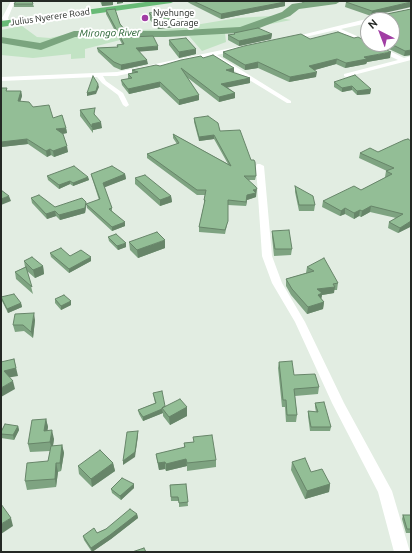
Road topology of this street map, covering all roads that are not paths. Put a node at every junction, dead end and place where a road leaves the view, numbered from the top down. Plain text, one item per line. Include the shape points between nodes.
1 (13, 1) edge
2 (170, 1) edge
3 (411, 10) edge
4 (400, 13) edge
5 (400, 14) edge
6 (411, 18) edge
7 (4, 21) edge
8 (360, 22) edge
9 (336, 28) junction
10 (285, 39) edge
11 (360, 39) edge
12 (248, 46) edge
13 (388, 52) edge
14 (211, 54) junction
15 (411, 58) edge
16 (404, 60) junction
17 (346, 75) dead end
18 (100, 76) junction
19 (1, 78) edge
20 (289, 102) dead end
21 (126, 105) dead end
22 (260, 166) dead end
23 (402, 552) edge

1 - 7 street
2 - 7 highway, Julius Nyerere Road
3 - 4 street
5 - 6 street
8 - 9 street
9 - 10 street
9 - 11 street
12 - 14 street
13 - 16 street
14 - 18 street
14 - 20 street
15 - 16 street
16 - 17 street
18 - 19 street
18 - 21 street via 121,94
22 - 23 street via 267,256 277,283 300,322 338,403 385,491

